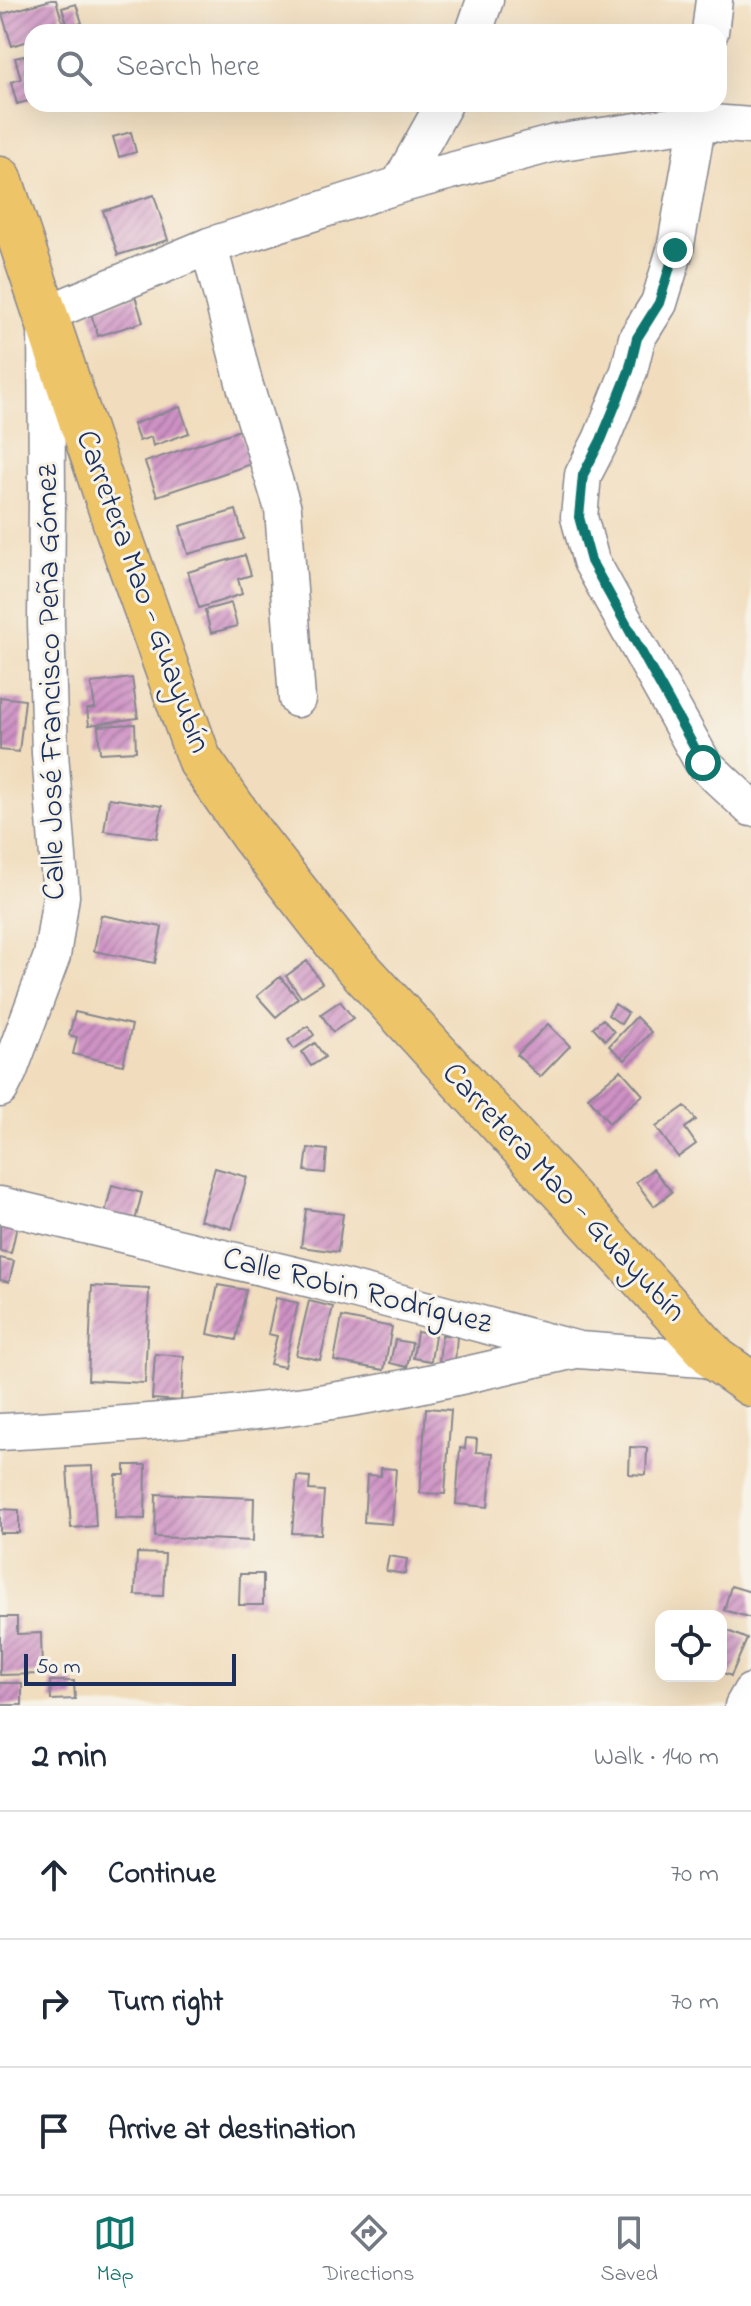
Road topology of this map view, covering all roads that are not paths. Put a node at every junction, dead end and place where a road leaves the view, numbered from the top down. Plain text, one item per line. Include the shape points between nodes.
1 (485, 0) edge
2 (714, 0) edge
3 (477, 24) edge
4 (711, 24) edge
5 (440, 112) edge
6 (700, 113) edge
7 (751, 126) edge
8 (0, 179) edge
9 (399, 185) junction
10 (209, 246) junction
11 (46, 314) junction
12 (297, 699) dead end
13 (751, 808) edge
14 (3, 1076) edge
15 (0, 1205) edge
16 (579, 1350) junction
17 (734, 1372) edge
18 (0, 1432) edge
19 (751, 1692) edge
20 (743, 1706) edge

1 - 3 street
2 - 4 street
5 - 9 street
6 - 7 street
6 - 9 street via 555,143
6 - 13 street via 675,250 659,303 637,338 629,371 583,475 579,517 591,561 703,763
8 - 11 main road, Carretera Mao - Guayubín
9 - 10 street
10 - 11 street
10 - 12 street via 283,509
11 - 14 street, Calle José Francisco Peña Gómez via 46,623 61,896 52,956
11 - 17 main road, Carretera Mao - Guayubín via 199,759 342,950
15 - 16 street, Calle Robin Rodríguez
16 - 17 street, Calle Robin Rodríguez
16 - 18 street via 347,1399
19 - 20 street

